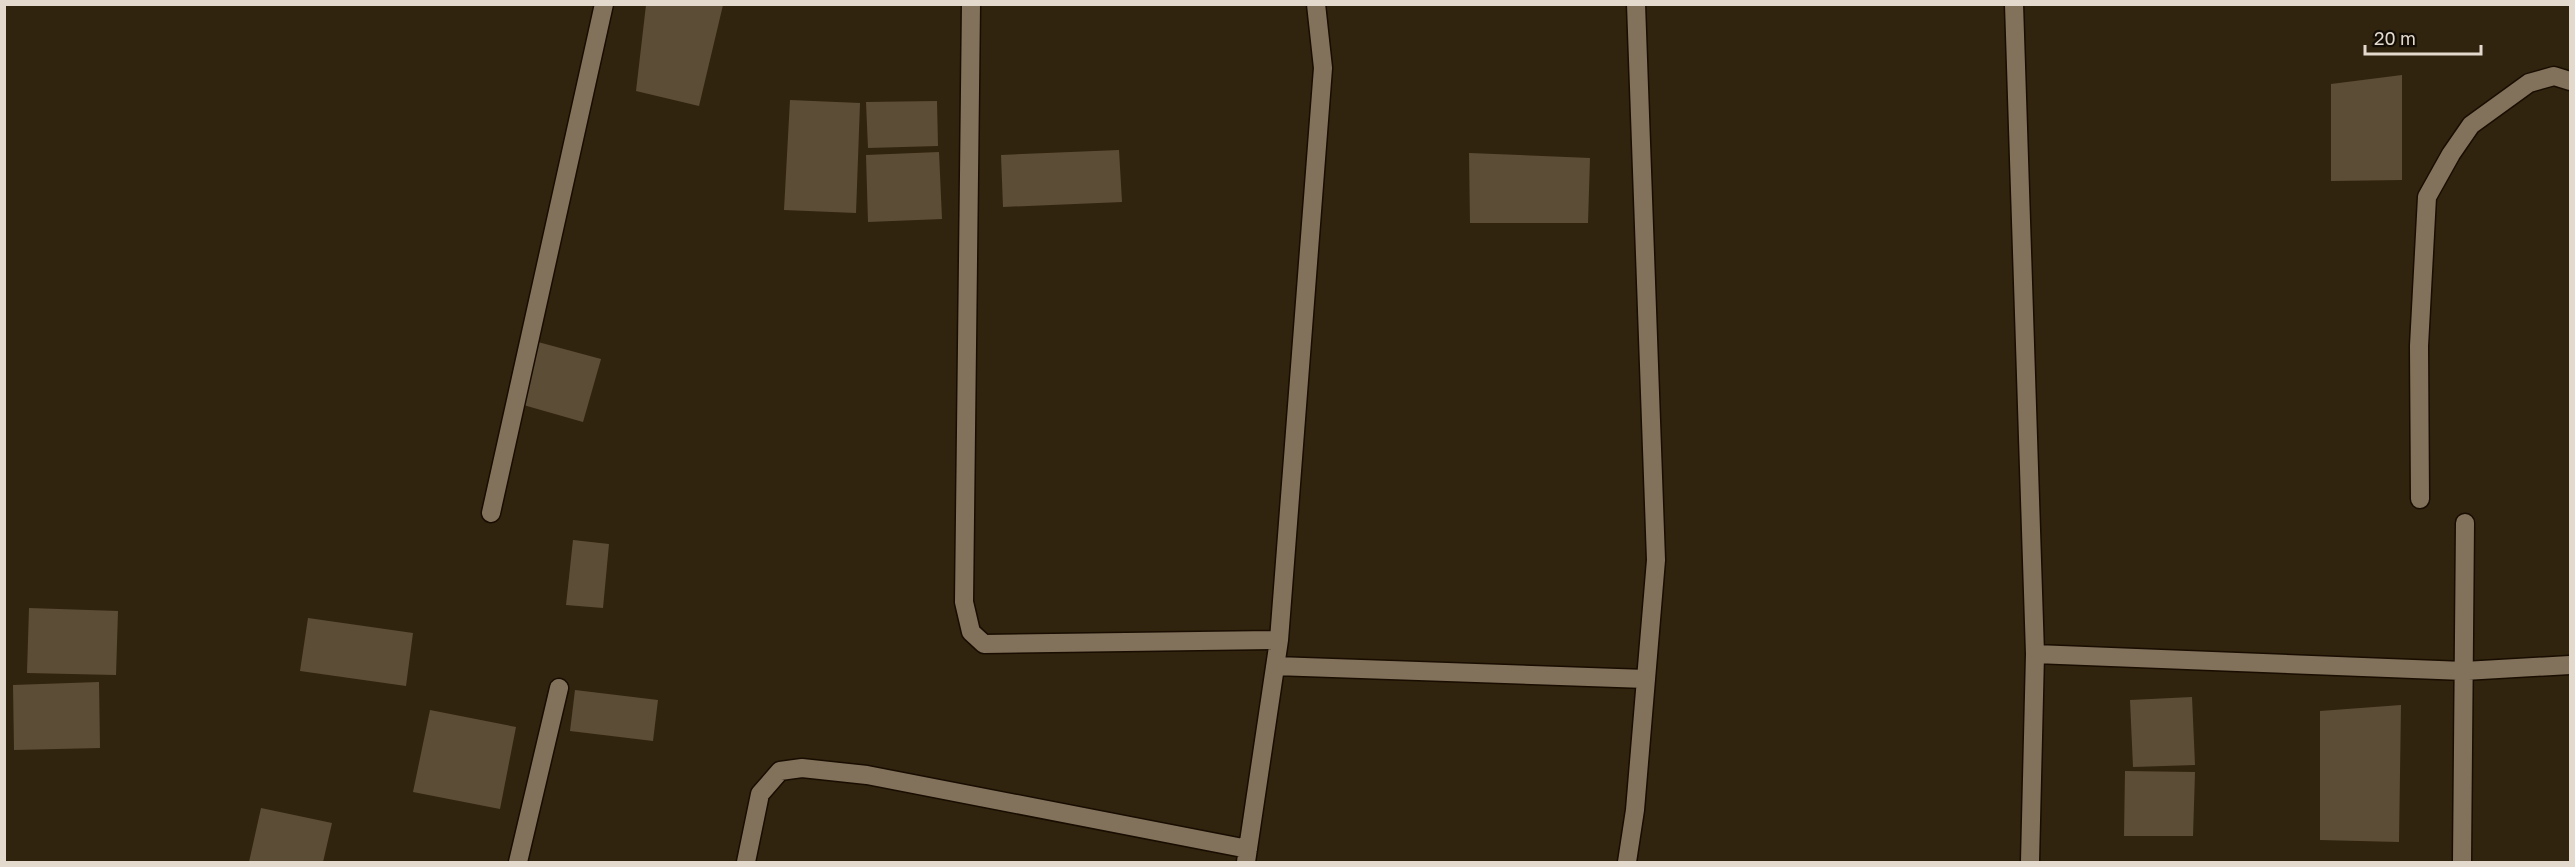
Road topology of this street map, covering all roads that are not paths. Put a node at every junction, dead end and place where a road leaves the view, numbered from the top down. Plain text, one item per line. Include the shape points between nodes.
1 (604, 4) edge
2 (971, 4) edge
3 (1316, 4) edge
4 (1636, 4) edge
5 (2014, 4) edge
6 (2571, 81) edge
7 (2420, 499) dead end
8 (491, 513) dead end
9 (2464, 523) dead end
10 (1279, 640) junction
11 (2035, 654) junction
12 (2571, 665) edge
13 (1275, 666) junction
14 (2464, 671) junction
15 (1646, 679) junction
16 (559, 688) dead end
17 (1247, 856) edge
18 (519, 862) edge
19 (746, 862) edge
20 (1628, 862) edge
21 (2030, 862) edge
22 (2462, 862) edge

1 - 8 street
2 - 10 street via 964,602 971,632 984,644
3 - 10 street via 1323,68
4 - 15 street via 1656,560
5 - 11 street
6 - 7 street via 2554,76 2529,83 2471,125 2427,197 2419,346
9 - 14 street
10 - 13 street
11 - 14 street
11 - 21 street
12 - 14 street
13 - 15 street
13 - 17 street
14 - 22 street
15 - 20 street
16 - 18 street
17 - 19 street via 867,775 802,768 780,771 760,794

